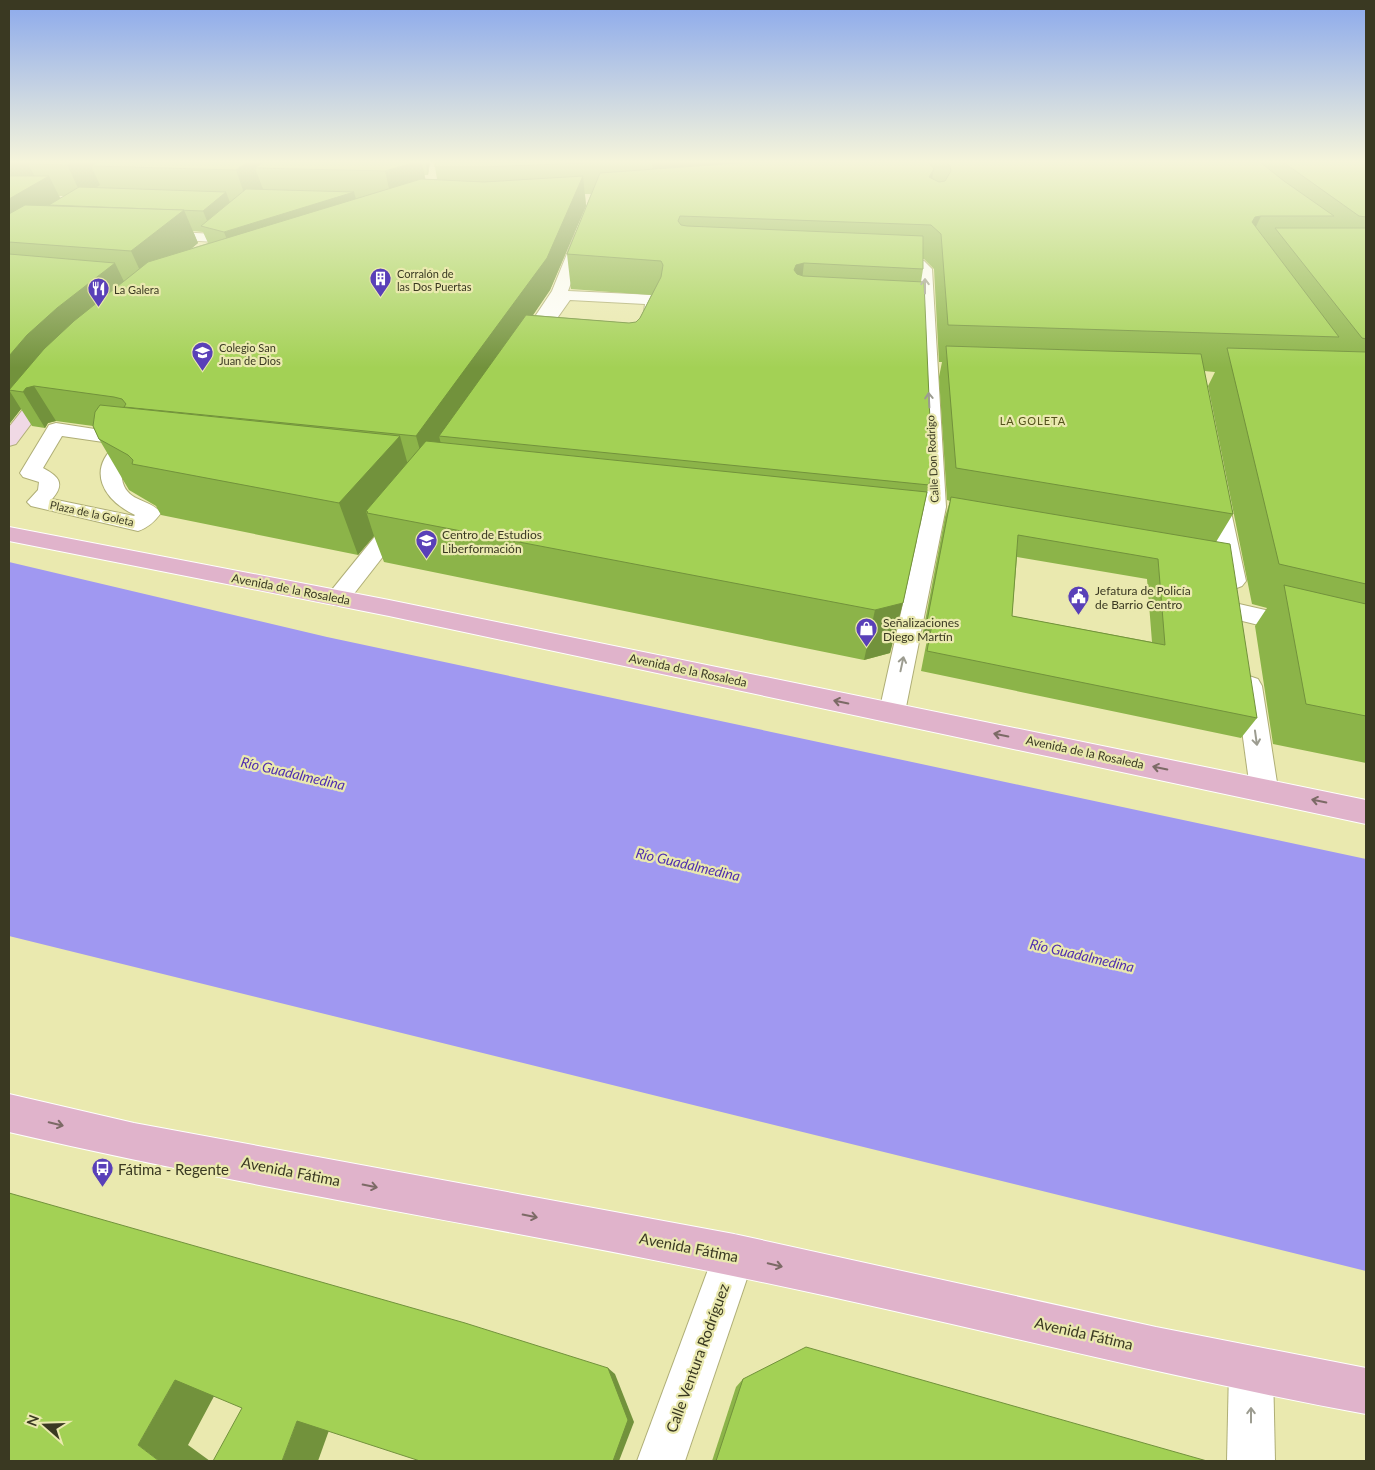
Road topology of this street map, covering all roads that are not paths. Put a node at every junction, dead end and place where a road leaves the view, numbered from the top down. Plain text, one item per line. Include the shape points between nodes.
1 (583, 231) edge
2 (145, 235) edge
3 (218, 235) joint
4 (199, 251) edge
5 (876, 263) edge
6 (908, 311) edge
7 (926, 312) junction
8 (535, 346) joint
9 (510, 366) edge
10 (57, 378) edge
11 (9, 440) edge
12 (134, 449) joint
13 (1213, 472) edge
14 (414, 504) edge
15 (864, 528) edge
16 (9, 534) edge
17 (930, 536) junction
18 (338, 598) junction
19 (1366, 642) edge
20 (1247, 669) edge
21 (892, 712) junction
22 (1264, 789) junction
23 (1366, 812) edge
24 (9, 1113) edge
25 (734, 1255) junction
26 (1251, 1369) junction
27 (1366, 1391) edge
28 (661, 1461) edge
29 (1251, 1461) edge

1 - 9 street via 560,291
2 - 3 street
3 - 4 main road
7 -> 5 street, Calle Don Rodrigo via 925,269 919,264
6 - 7 street
17 -> 7 street, Calle Don Rodrigo via 944,509 938,370
8 - 8 street via 530,345 565,296 654,300 652,312 632,354
10 - 11 main road
12 - 12 street, Plaza de la Goleta via 133,440 56,429 30,473 36,472 49,479 48,491 38,502 138,524 150,513 120,496 110,471 115,457
13 - 19 street via 1219,557 1241,622
14 - 18 street
15 - 17 street
16 - 18 main road, Avenida de la Rosaleda
21 -> 17 street, Calle Don Rodrigo
21 -> 18 main road, Avenida de la Rosaleda
20 -> 22 street
22 -> 21 main road, Avenida de la Rosaleda
23 -> 22 main road, Avenida de la Rosaleda
24 -> 25 main road, Avenida Fátima via 134,1142
25 -> 26 main road, Avenida Fátima
25 - 28 street, Calle Ventura Rodríguez
26 - 27 main road, Avenida Fátima
29 -> 26 street

